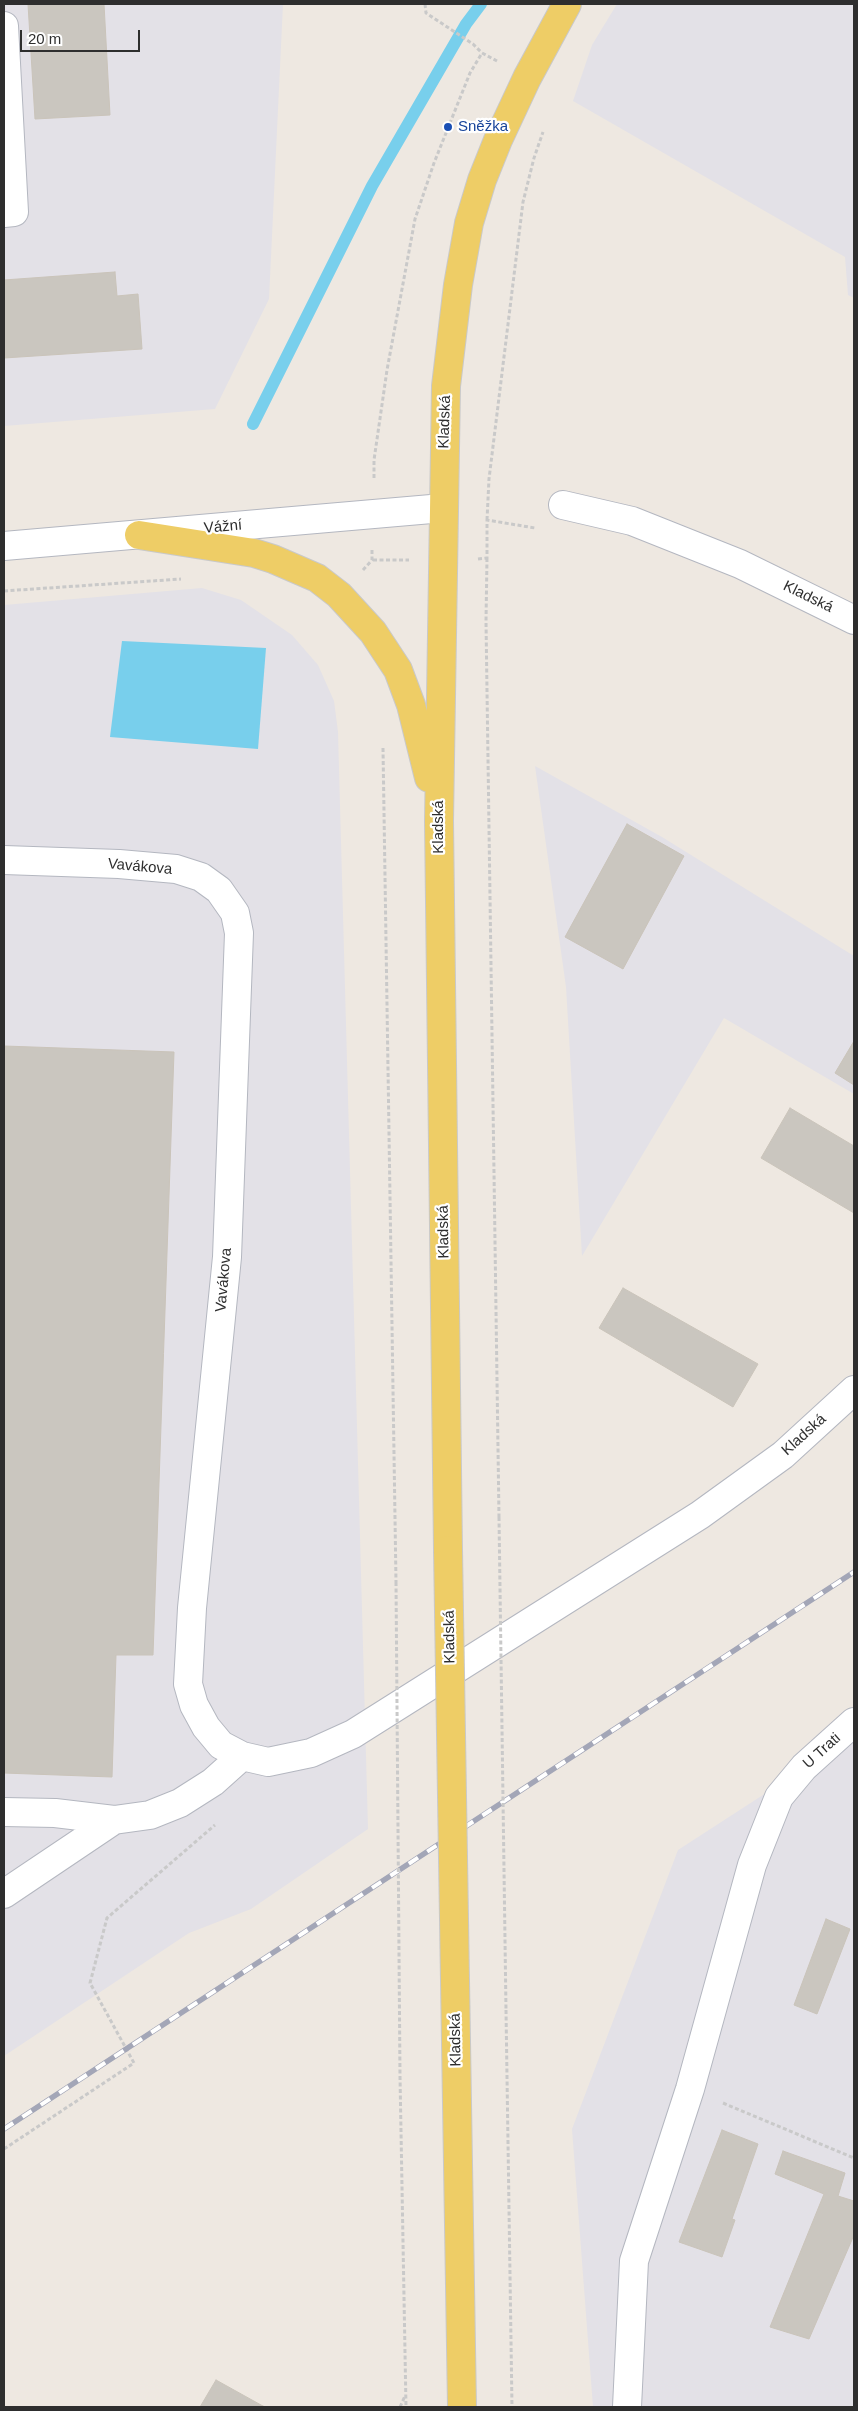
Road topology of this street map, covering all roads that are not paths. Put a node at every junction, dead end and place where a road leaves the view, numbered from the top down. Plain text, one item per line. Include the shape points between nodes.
1 (567, 4) edge
2 (4, 26) edge
3 (4, 213) edge
4 (563, 505) road end
5 (443, 508) junction
6 (139, 535) junction
7 (4, 546) edge
8 (854, 620) edge
9 (439, 821) junction
10 (4, 860) edge
11 (854, 1390) edge
12 (854, 1722) edge
13 (353, 1734) joint
14 (242, 1756) junction
15 (4, 1812) edge
16 (114, 1820) junction
17 (4, 1894) edge
18 (462, 2407) edge
19 (627, 2407) edge

1 - 5 main road, Kladská via 498,140 470,223 458,285 446,386
2 - 3 street via 14,212
4 - 8 street, Kladská via 632,521 740,564
5 - 6 street, Vážní
5 - 9 main road, Kladská
6 - 7 street, Vážní
6 - 9 main road via 254,553 317,578 339,595 373,632 398,670 415,720
9 - 18 main road, Kladská, bridge
10 - 14 street, Vavákova via 176,869 200,877 219,890 235,913 238,933 227,1257 192,1608 188,1684 194,1705 206,1727 221,1745
11 - 13 street, Kladská via 782,1455 700,1515
12 - 19 street, U Trati via 779,1796 752,1865 690,2089 634,2262
13 - 14 street, Vavákova via 311,1752 268,1762
14 - 16 street via 213,1782 180,1803 150,1815
15 - 16 street via 55,1813
16 - 17 street

